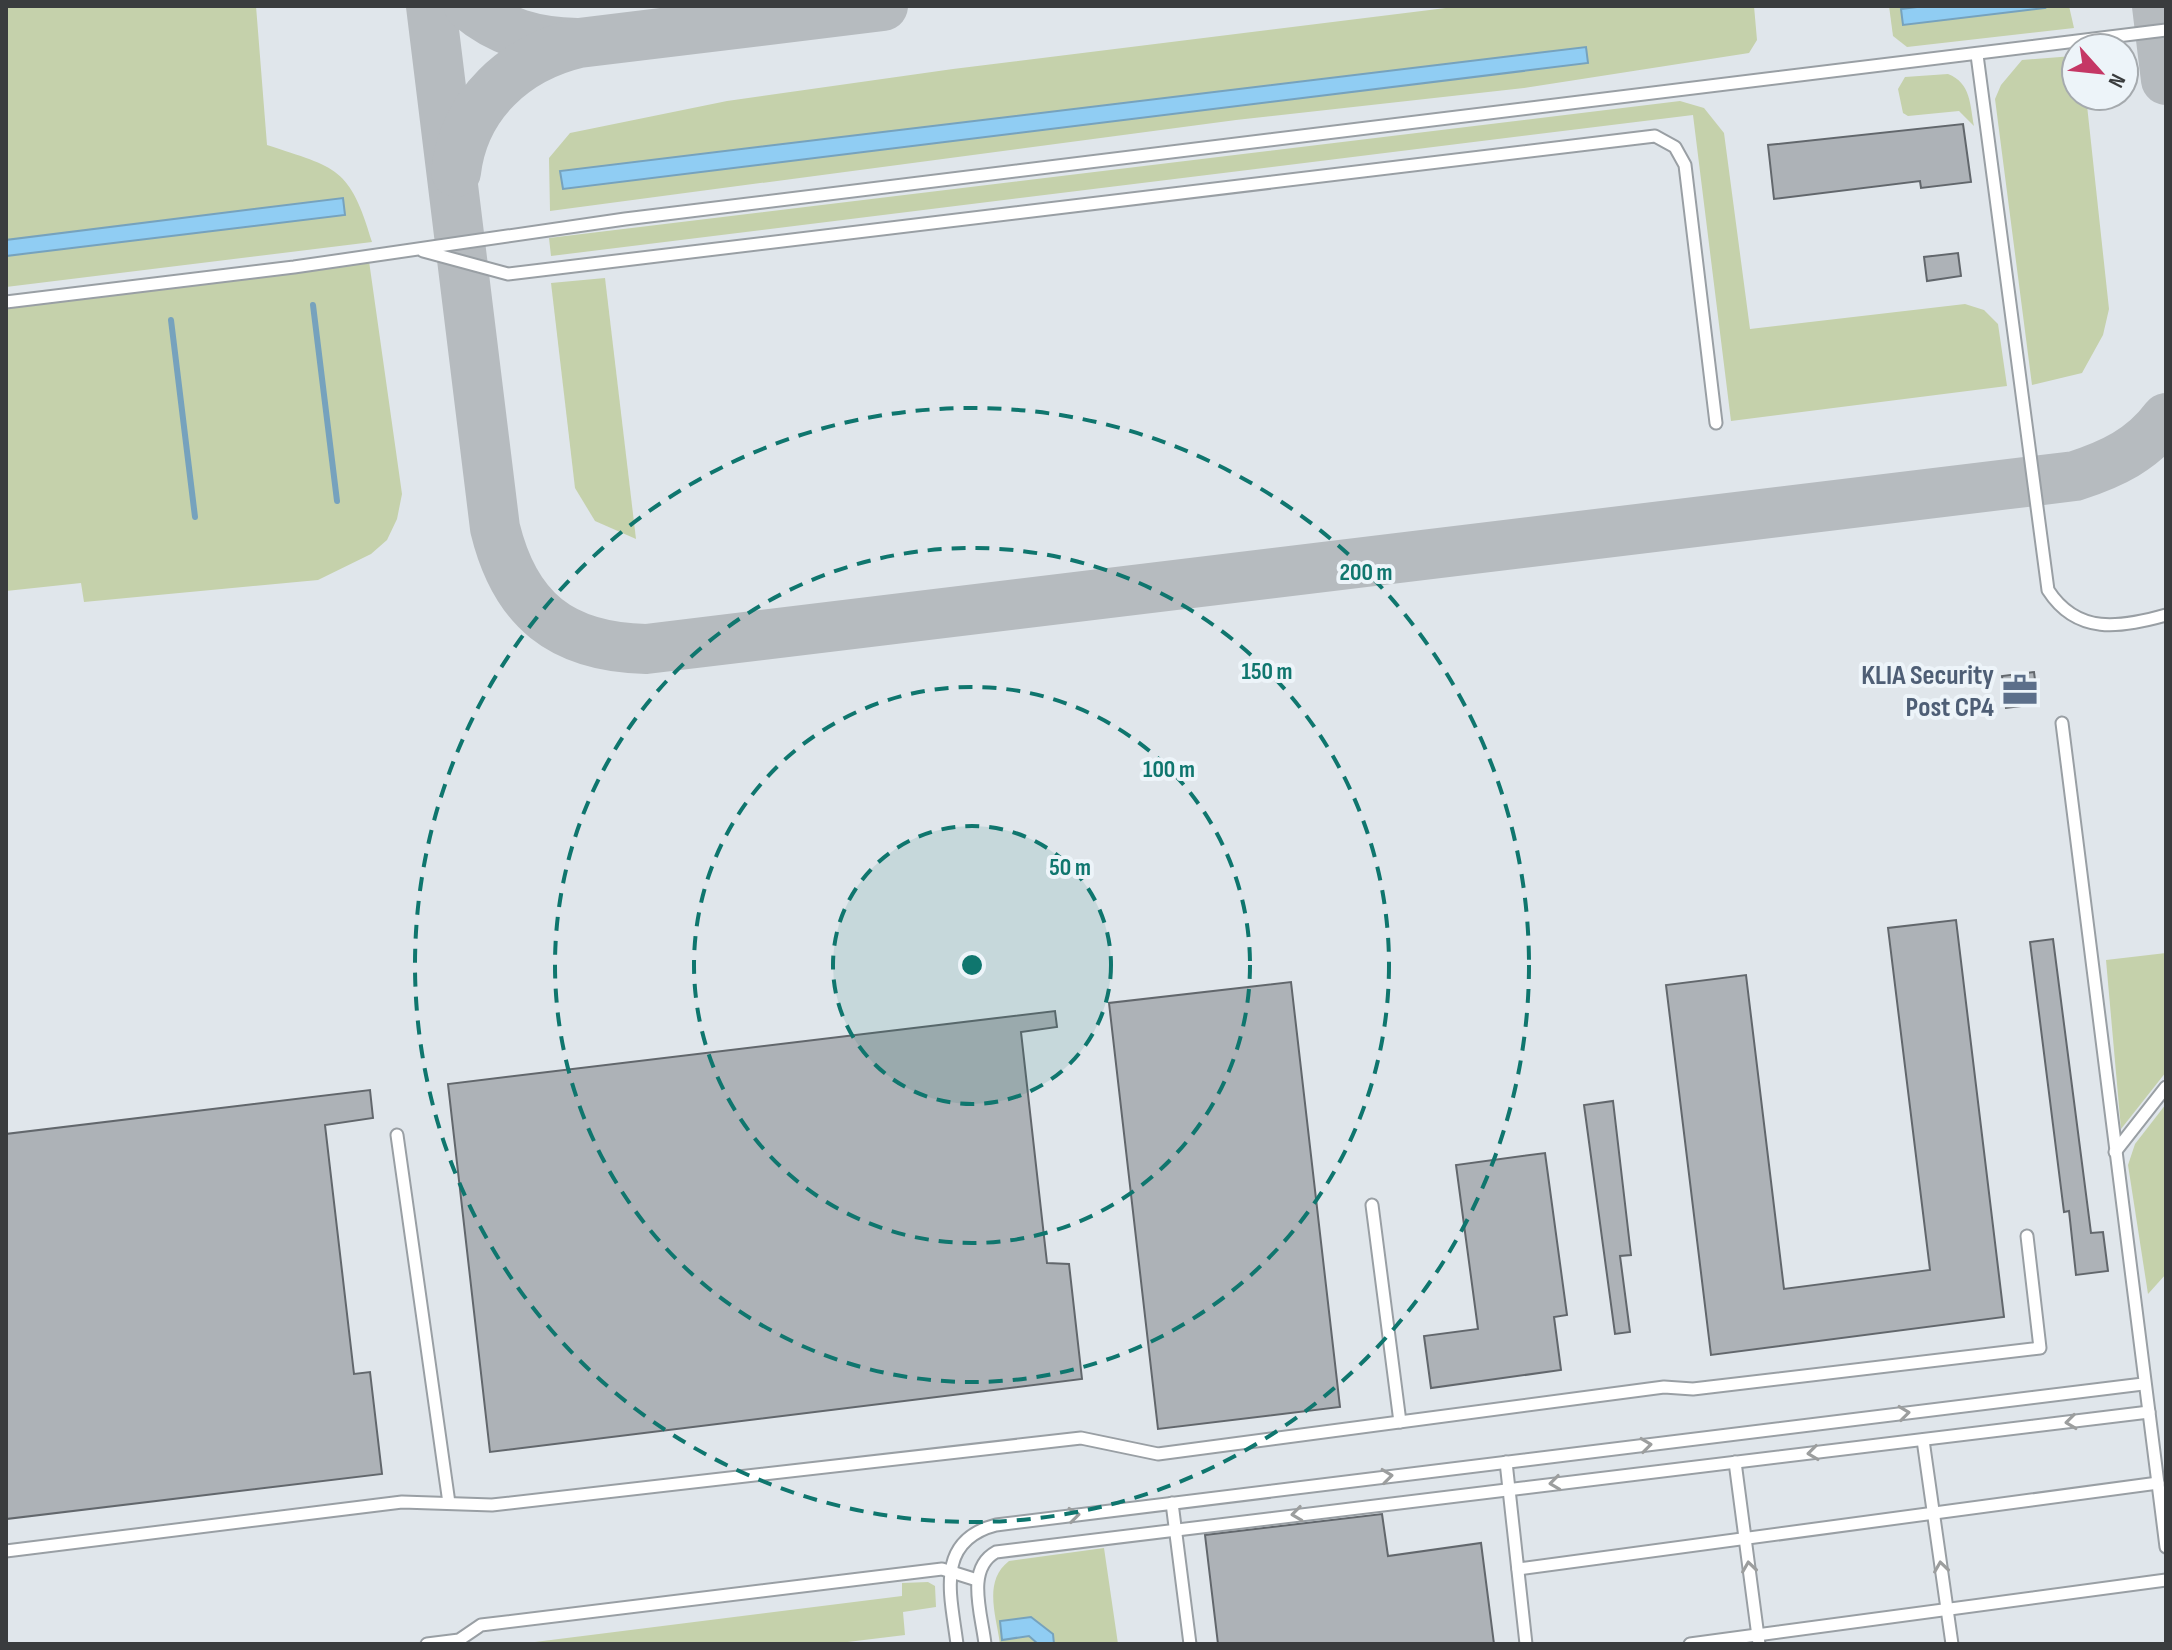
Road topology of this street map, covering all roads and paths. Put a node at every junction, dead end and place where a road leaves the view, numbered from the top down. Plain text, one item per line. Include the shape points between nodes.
1 (2166, 30) edge
2 (1977, 55) junction
3 (417, 249) junction
4 (6, 302) edge
5 (1716, 423) dead end
6 (2166, 615) edge
7 (2062, 723) dead end
8 (2166, 1087) edge
9 (397, 1135) dead end
10 (2115, 1152) junction
11 (1372, 1205) dead end
12 (2027, 1236) dead end
13 (2143, 1384) junction
14 (2149, 1412) junction
15 (1400, 1422) junction
16 (1923, 1440) junction
17 (1506, 1462) junction
18 (1735, 1462) junction
19 (2158, 1483) junction
20 (1509, 1489) junction
21 (449, 1503) junction
22 (1172, 1503) junction
23 (1933, 1513) junction
24 (1175, 1529) junction
25 (1745, 1538) junction
26 (2166, 1547) edge
27 (6, 1551) edge
28 (1518, 1569) junction
29 (949, 1572) junction
30 (977, 1580) junction
31 (2166, 1580) edge
32 (1947, 1610) junction
33 (1758, 1640) edge
34 (427, 1644) edge
35 (957, 1644) edge
36 (985, 1644) edge
37 (1190, 1644) edge
38 (1526, 1644) edge
39 (1690, 1644) edge
40 (1952, 1644) edge

1 - 2 lane
2 - 3 lane via 625,219
2 - 6 lane via 2048,590 2064,610 2090,624 2128,625
3 - 4 lane
3 - 5 lane via 508,274 1655,136 1675,147 1685,165
7 - 10 lane
8 - 10 lane
9 - 21 lane
10 - 13 lane
11 - 15 lane
12 - 15 lane via 2040,1348 1693,1389 1664,1387
13 - 14 lane
17 -> 13 lane
14 -> 16 lane
14 - 19 lane
15 - 21 lane via 1158,1454 1081,1438 492,1505
16 -> 18 lane
16 - 23 lane
17 - 20 lane
22 -> 17 lane
18 -> 20 lane
18 - 25 lane
19 - 23 lane
19 - 26 lane
20 -> 24 lane
20 - 28 lane
21 - 27 lane via 402,1502
22 - 24 lane
29 -> 22 lane via 959,1548 986,1527
23 - 25 lane
32 -> 23 lane
24 - 30 lane via 996,1552 982,1564
24 - 37 lane
25 - 28 lane
33 -> 25 lane
28 - 38 lane
29 - 30 lane
29 - 34 lane via 481,1625 459,1640
29 - 35 lane
30 - 36 lane
31 - 32 lane
32 - 33 lane
32 - 40 lane
33 - 39 lane

